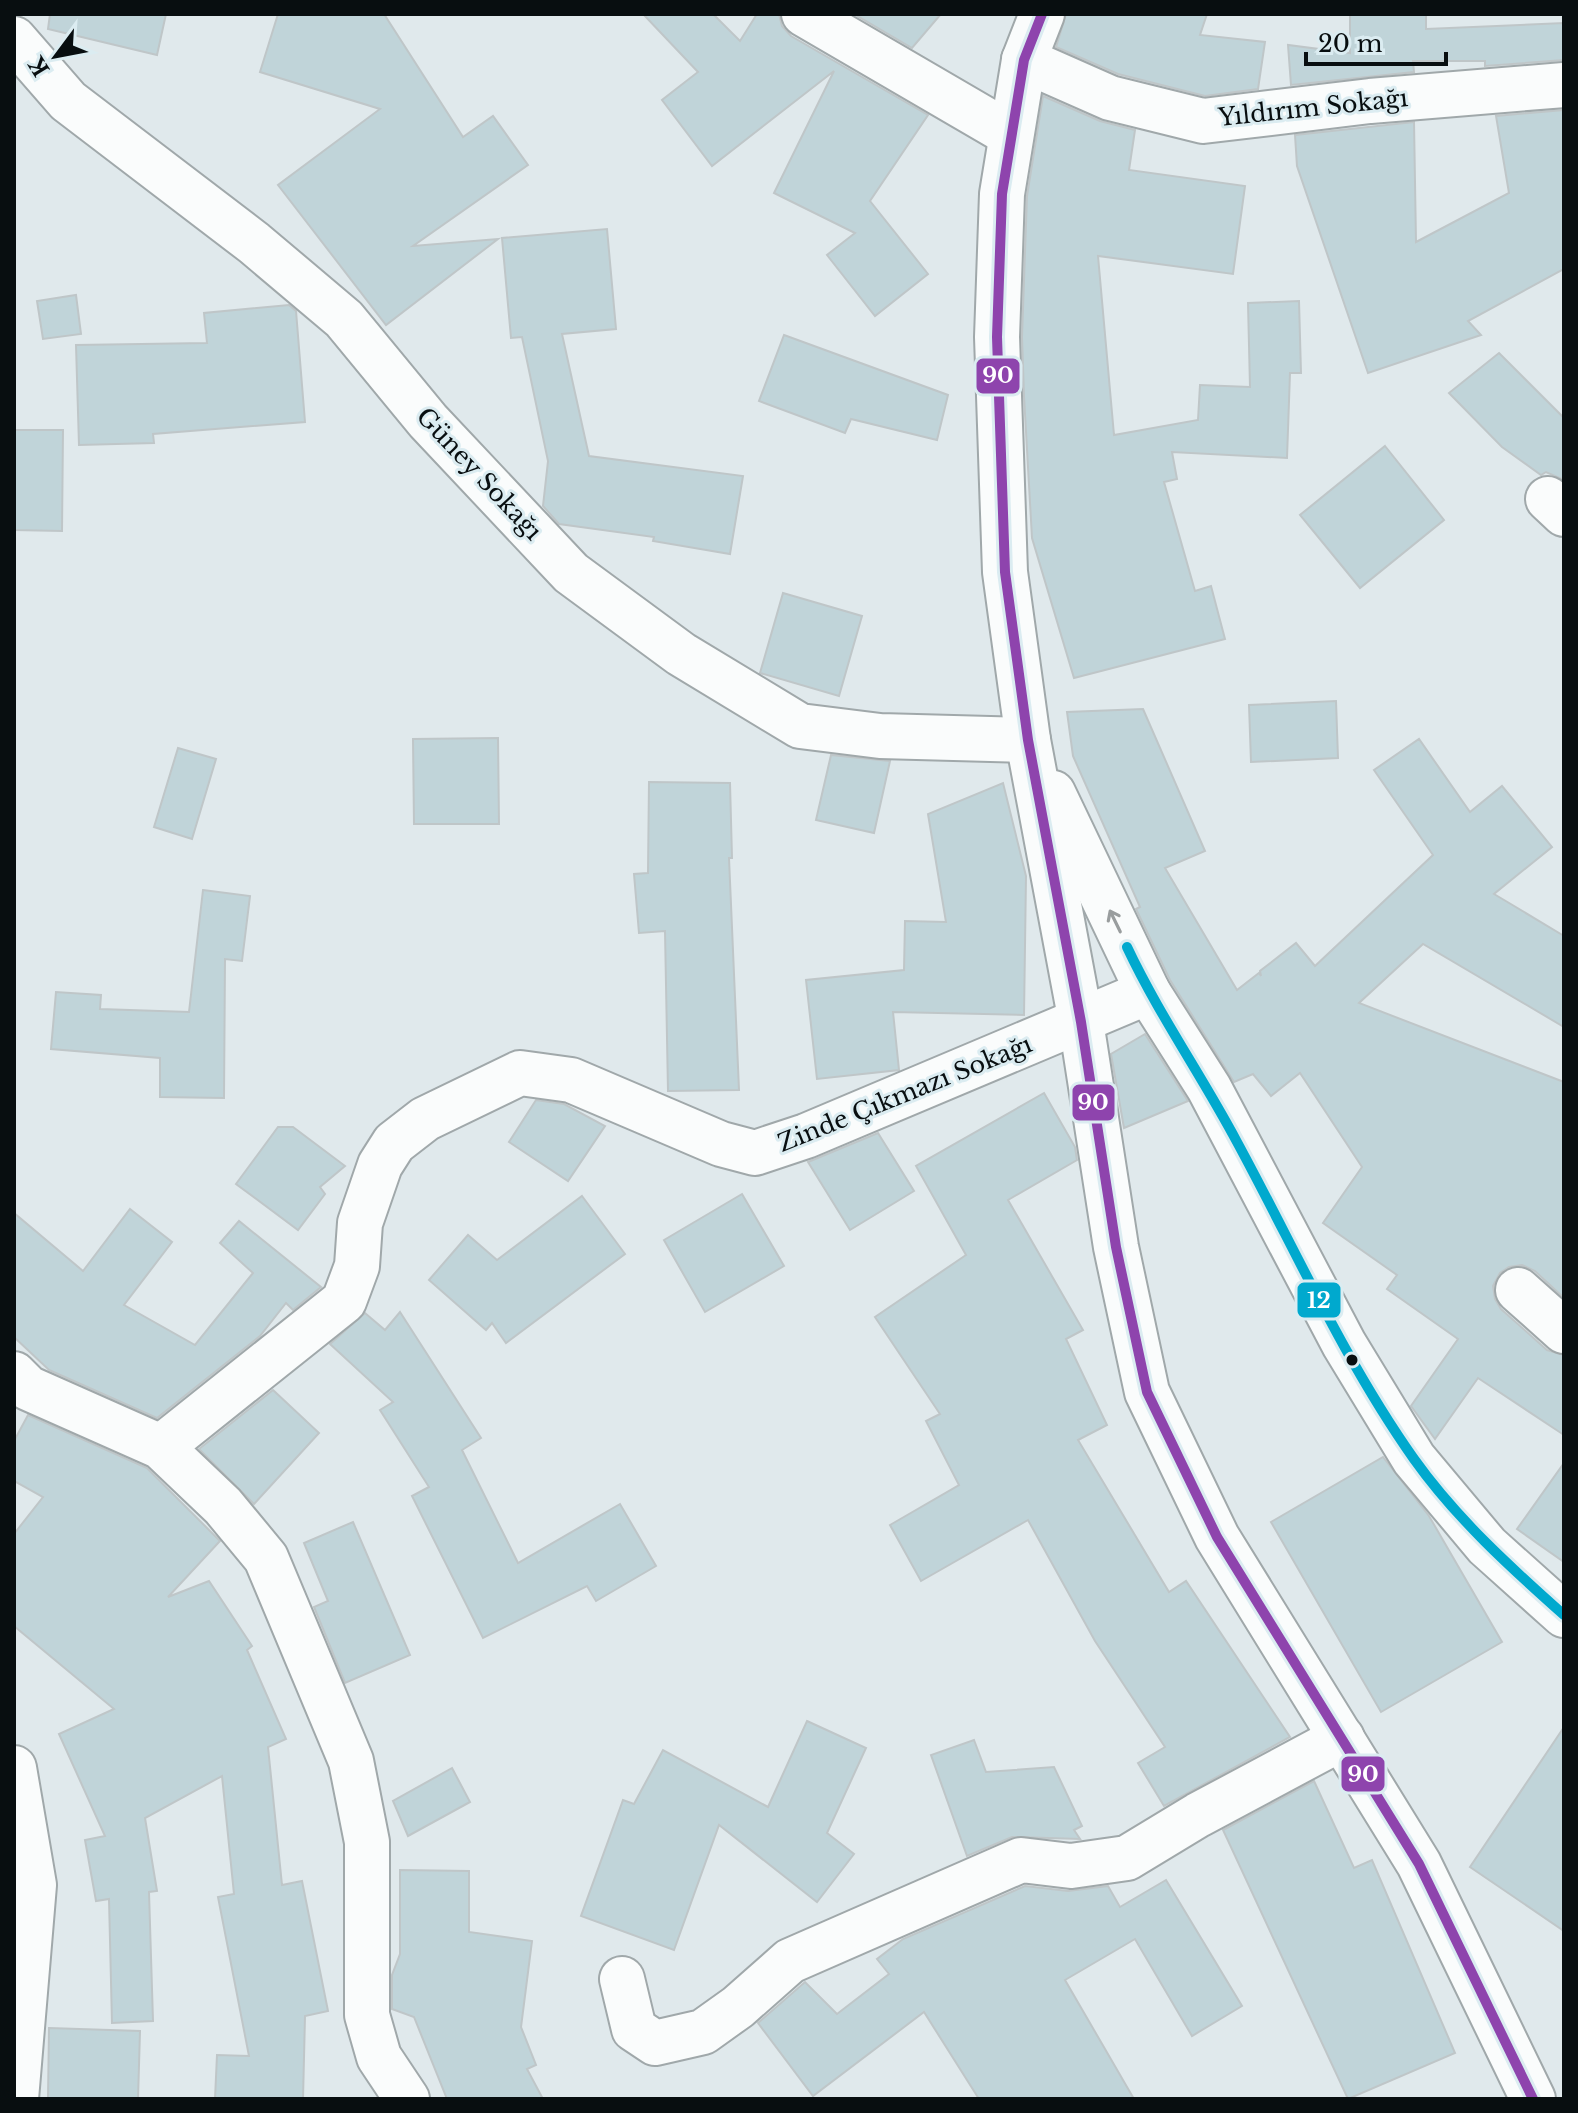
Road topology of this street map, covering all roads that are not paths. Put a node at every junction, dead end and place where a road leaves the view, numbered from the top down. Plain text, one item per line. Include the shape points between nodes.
1 (804, 14) edge
2 (1042, 14) edge
3 (14, 39) edge
4 (1024, 60) junction
5 (1564, 85) edge
6 (1010, 134) junction
7 (1028, 740) junction
8 (1148, 992) junction
9 (1081, 1022) junction
10 (1518, 1290) dead end
11 (1564, 1331) edge
12 (14, 1374) edge
13 (161, 1447) junction
14 (1564, 1615) edge
15 (1342, 1738) junction
16 (14, 1768) edge
17 (622, 1979) dead end
18 (16, 2099) edge
19 (407, 2099) edge
20 (1533, 2099) edge

1 - 6 street
2 - 4 street
3 - 7 street, Güney Sokağı via 68,101 344,319 428,421 571,573 681,654 800,726 880,736
4 - 5 street, Yıldırım Sokağı via 1110,98 1203,121
4 - 6 street
6 - 7 street via 1002,194 997,337 1005,572
8 -> 7 street
7 - 9 street
8 - 9 street, Zinde Çıkmazı Sokağı
8 - 14 street via 1209,1088 1344,1344 1414,1459 1487,1546
9 - 13 street, Zinde Çıkmazı Sokağı via 755,1153 721,1144 571,1080 520,1073 425,1119 394,1143 380,1165 360,1223 357,1266 344,1301
9 - 15 street via 1116,1247 1147,1392 1217,1537
10 - 11 street
12 - 13 street via 28,1388
13 - 19 street via 223,1506 266,1558 351,1761 367,1842 367,2015 379,2057
15 - 17 street via 1127,1858 1071,1866 1021,1860 790,1961 703,2032 655,2043 634,2029
15 - 20 street via 1419,1864
16 - 18 street via 34,1885

